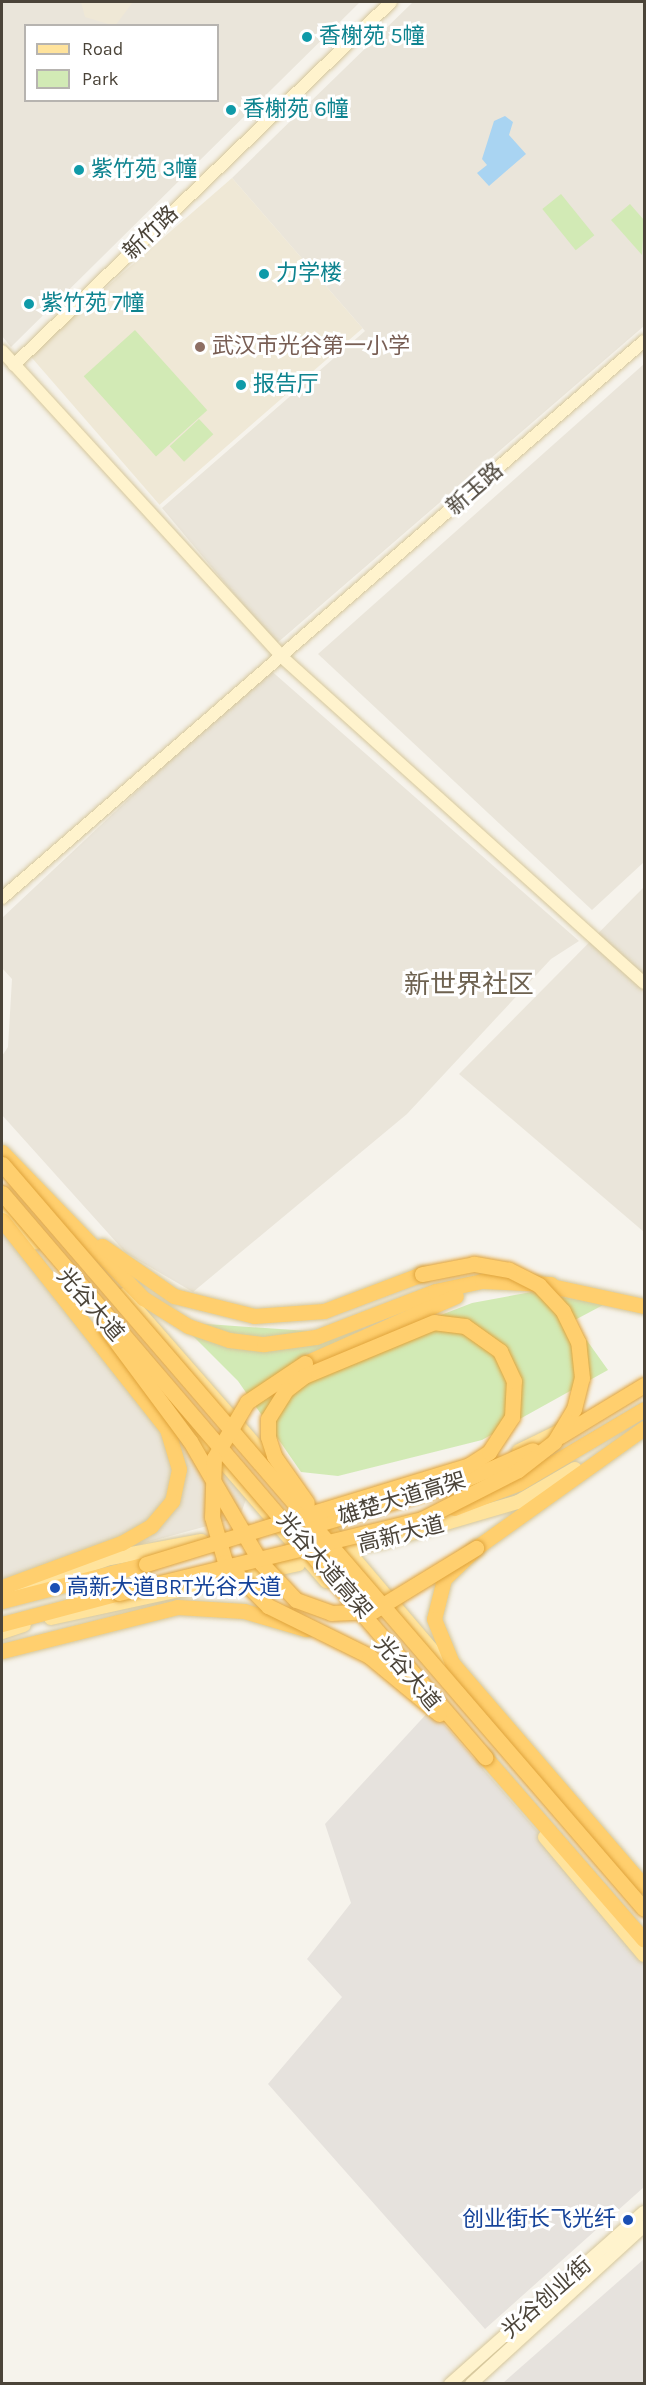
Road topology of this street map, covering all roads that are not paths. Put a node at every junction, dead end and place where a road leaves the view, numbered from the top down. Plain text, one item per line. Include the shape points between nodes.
1 (391, 2) edge
2 (645, 341) edge
3 (2, 351) edge
4 (15, 364) junction
5 (282, 657) junction
6 (2, 898) edge
7 (645, 983) edge
8 (2, 1139) edge
9 (2, 1154) edge
10 (2, 1164) edge
11 (2, 1193) edge
12 (2, 1205) edge
13 (2, 1220) edge
14 (38, 1236) junction
15 (551, 1284) junction
16 (645, 1306) edge
17 (645, 1379) edge
18 (645, 1385) edge
19 (645, 1409) edge
20 (645, 1422) edge
21 (645, 1428) edge
22 (319, 1518) junction
23 (422, 1519) junction
24 (277, 1527) junction
25 (345, 1548) junction
26 (476, 1548) junction
27 (302, 1556) junction
28 (146, 1564) junction
29 (2, 1587) edge
30 (2, 1595) edge
31 (2, 1601) edge
32 (389, 1612) junction
33 (2, 1624) edge
34 (2, 1632) edge
35 (318, 1633) junction
36 (2, 1651) edge
37 (485, 1757) junction
38 (645, 1886) edge
39 (645, 1900) edge
40 (645, 1909) edge
41 (645, 1940) edge
42 (645, 1955) edge
43 (645, 2212) edge
44 (645, 2226) edge
45 (450, 2384) edge
46 (471, 2384) edge

1 - 4 street, 新竹路
2 - 5 street, 新玉路
3 - 4 street
4 - 5 street
5 - 6 street, 新玉路
5 - 7 street
8 - 23 highway, bridge via 115,1258 157,1288 202,1307 290,1317 341,1306 422,1274 474,1264 509,1270 545,1291 572,1326 581,1359 579,1394 566,1425 518,1470
9 - 15 highway, bridge via 143,1298 188,1326 229,1340 264,1344 316,1337 435,1292 482,1281
9 - 22 main road, 光谷大道
10 - 32 highway, 光谷大道高架, bridge
11 - 14 highway, 光谷大道高架, bridge
12 - 24 main road, 光谷大道
13 - 29 highway via 167,1430 178,1469 172,1501 151,1526 121,1543
14 - 26 highway, bridge via 190,1441 270,1576 296,1600 331,1613 373,1611
14 - 37 highway, 光谷大道高架, bridge
15 - 16 highway
15 - 35 highway, bridge via 517,1284 440,1301 284,1374 236,1416 214,1458 210,1480 212,1517 225,1562 268,1606
17 - 22 main road, 高新大道 via 511,1455
18 - 28 highway, 雄楚大道高架, bridge via 532,1451 462,1481 354,1515
19 - 23 highway, 雄楚大道高架, bridge via 519,1483
20 - 25 main road, 高新大道 via 518,1502
21 - 26 highway
22 - 24 main road, 高新大道
22 - 25 main road, 光谷大道
23 - 33 highway, 雄楚大道高架, bridge
24 - 27 main road, 光谷大道
24 - 30 main road, 高新大道 via 110,1558
25 - 27 main road, 高新大道
25 - 39 main road, 光谷大道
26 - 38 highway, bridge via 439,1589 434,1619 441,1648
27 - 34 main road, 高新大道 via 298,1564
27 - 42 main road, 光谷大道
28 - 31 highway, 雄楚大道高架
28 - 32 highway, bridge via 312,1515 324,1512 412,1486 489,1452 512,1417 514,1381 500,1351 465,1326 414,1327 304,1376 286,1390 268,1419 274,1456 289,1480 311,1509 318,1518 325,1527 353,1565
32 - 40 highway, 光谷大道高架, bridge
35 - 36 highway via 244,1611 177,1606
35 - 37 highway, bridge via 386,1667
37 - 41 highway, 光谷大道高架
43 - 45 street, 光谷创业街
44 - 46 street, 光谷创业街

